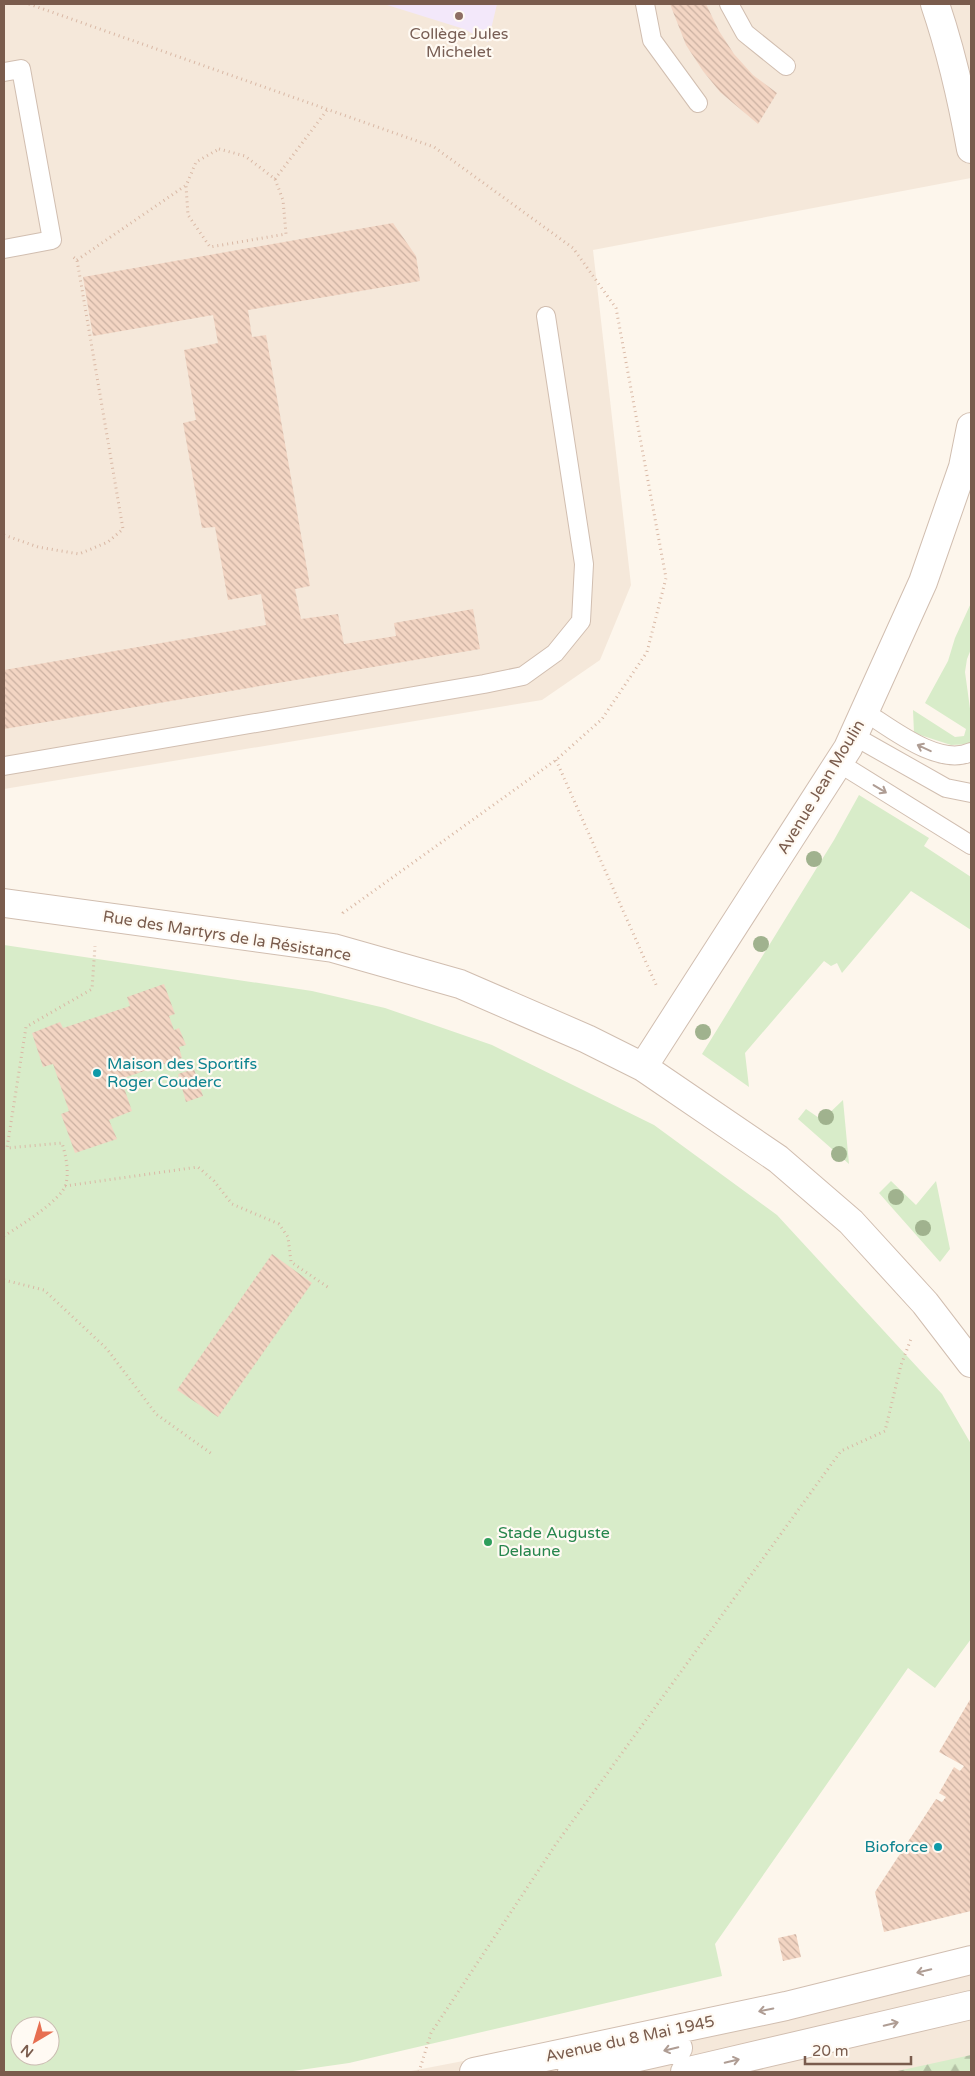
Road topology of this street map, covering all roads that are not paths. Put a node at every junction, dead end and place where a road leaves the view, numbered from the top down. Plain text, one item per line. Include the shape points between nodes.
1 (645, 4) edge
2 (730, 4) edge
3 (935, 4) edge
4 (786, 66) dead end
5 (4, 72) edge
6 (698, 103) dead end
7 (971, 149) edge
8 (4, 248) edge
9 (546, 316) dead end
10 (971, 427) edge
11 (860, 724) junction
12 (971, 752) edge
13 (839, 764) junction
14 (4, 766) edge
15 (971, 793) edge
16 (971, 845) edge
17 (4, 903) edge
18 (643, 1067) junction
19 (971, 1363) edge
20 (971, 1960) edge
21 (971, 2005) edge
22 (727, 2018) junction
23 (474, 2072) edge
24 (572, 2072) edge
25 (685, 2072) edge

1 - 6 lane via 652,40
2 - 4 lane via 745,33
3 - 7 street via 961,93
5 - 8 lane via 21,69 52,240
9 - 14 lane via 584,564 581,621 555,652 523,676
10 - 11 street, Avenue Jean Moulin via 964,467 923,582
12 -> 11 lane via 936,754
11 - 13 street, Avenue Jean Moulin
11 - 15 lane via 946,788
13 -> 16 lane
13 - 18 street, Avenue Jean Moulin
17 - 18 street, Rue des Martyrs de la Résistance via 333,948 460,984
18 - 19 street, Rue des Martyrs de la Résistance via 778,1159 851,1222 925,1303
20 -> 22 street, Avenue du 8 Mai 1945
25 -> 21 street
22 - 23 street, Avenue du 8 Mai 1945
22 -> 24 street, Avenue du 8 Mai 1945 via 701,2042

